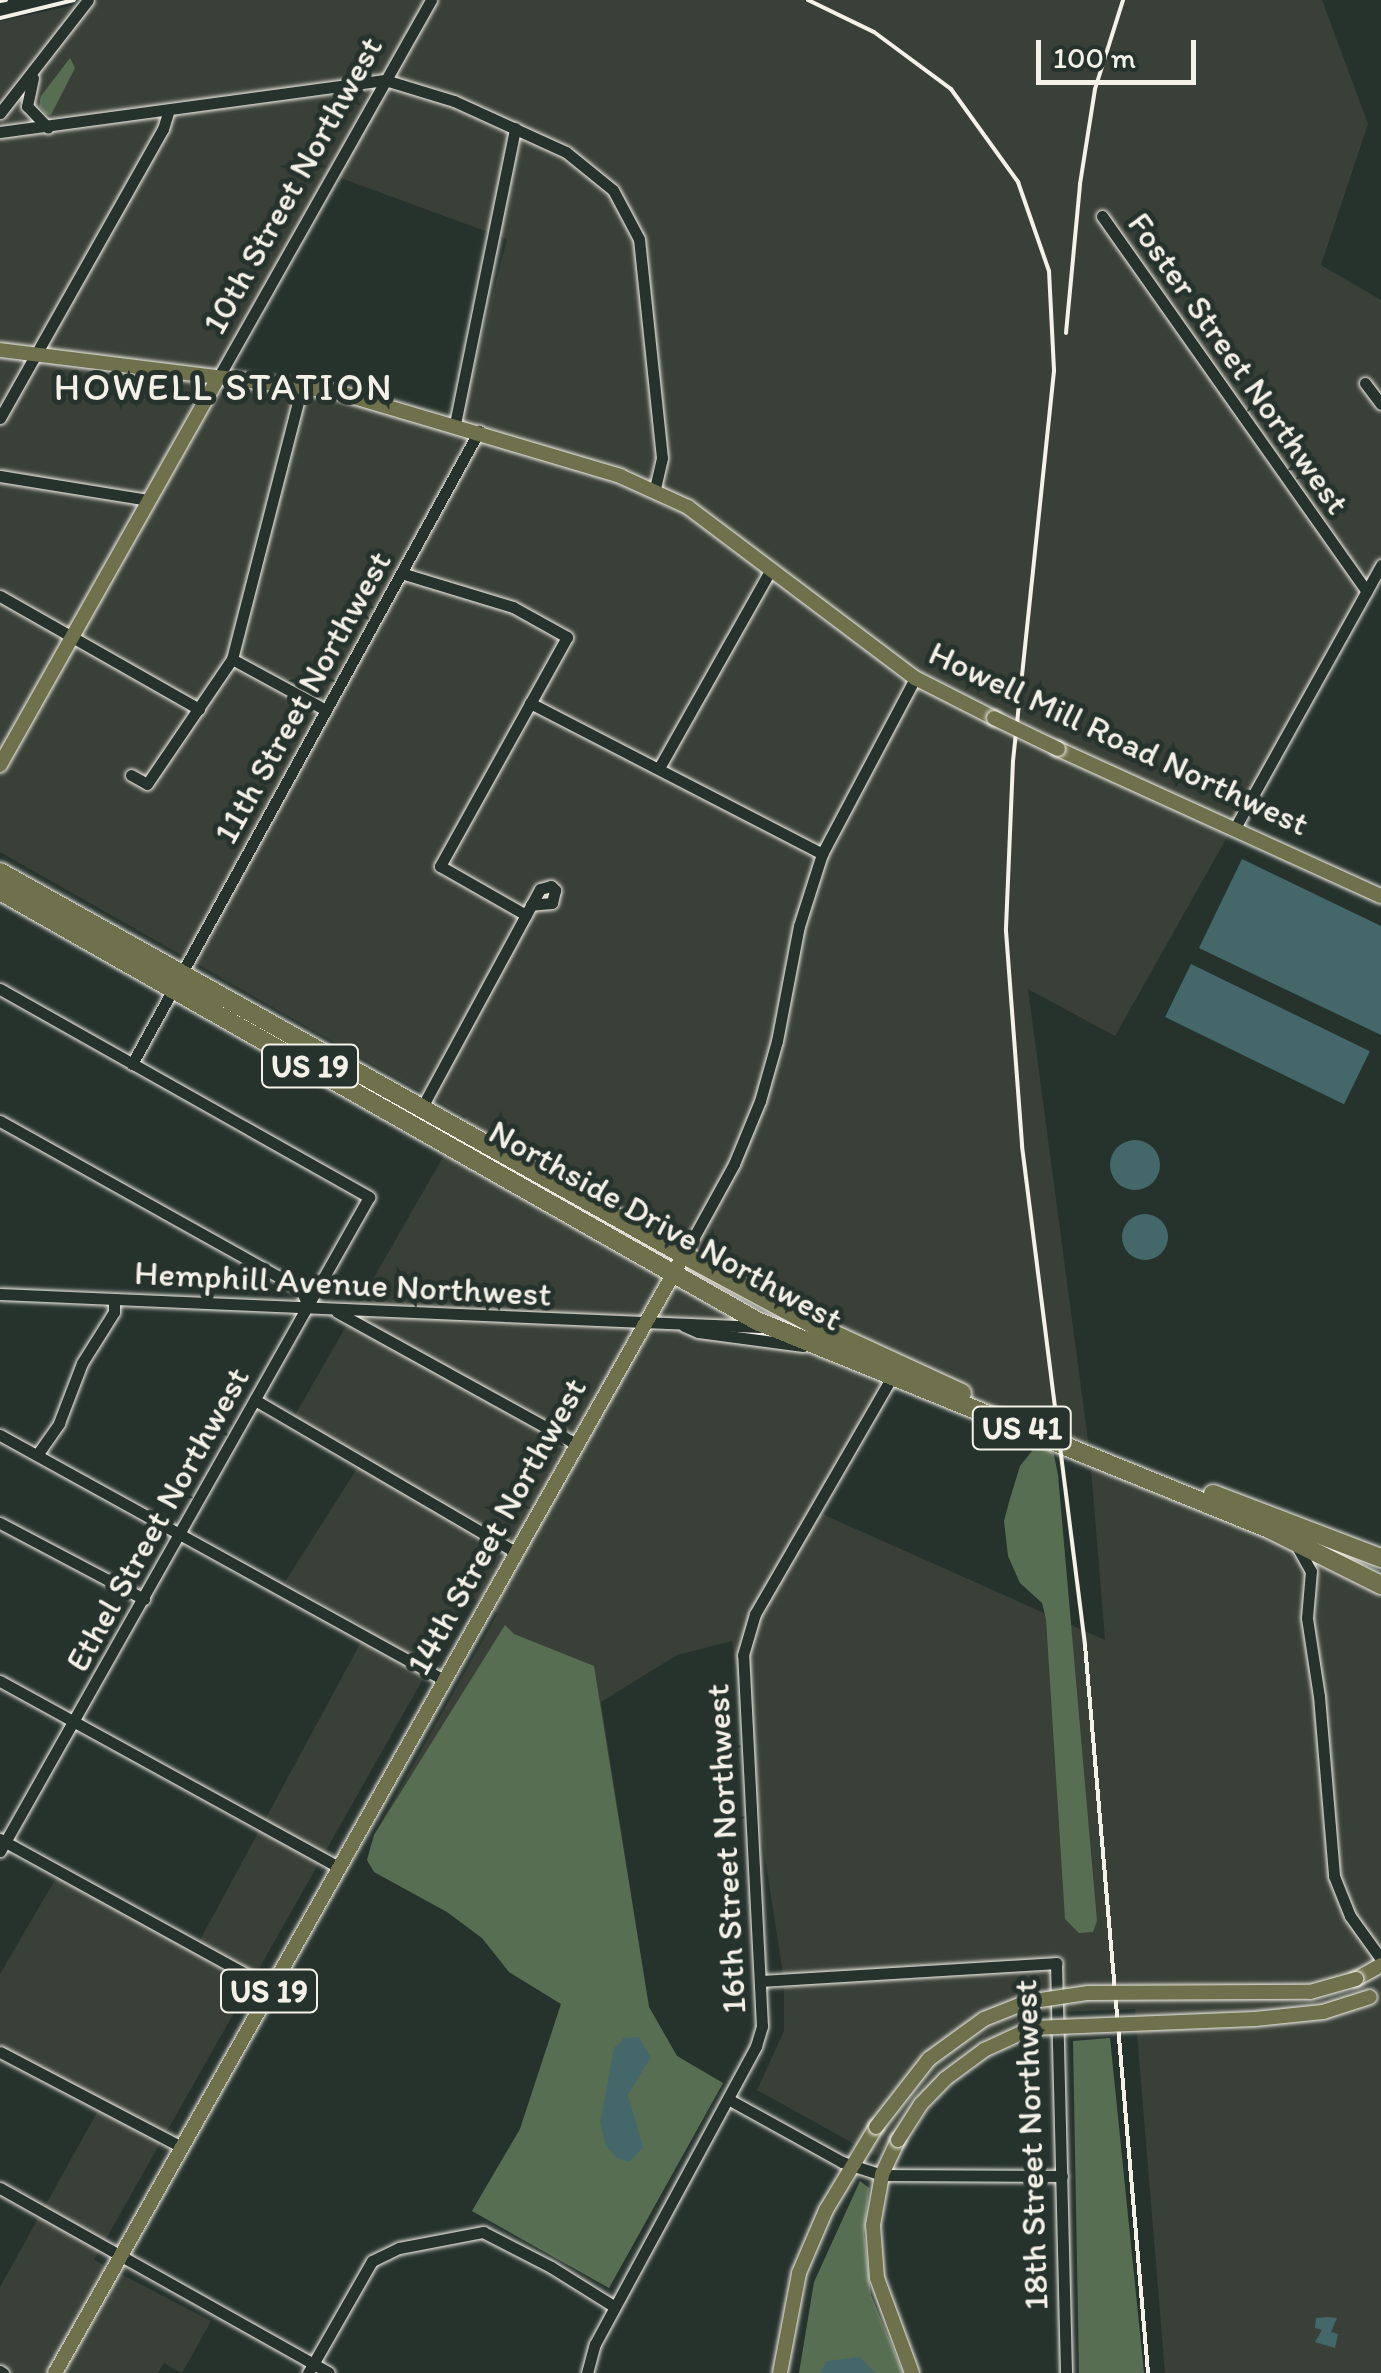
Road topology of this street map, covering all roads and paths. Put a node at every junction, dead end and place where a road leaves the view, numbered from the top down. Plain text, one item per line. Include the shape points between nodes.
1 (88, 0) edge
2 (431, 0) edge
3 (35, 72) junction
4 (385, 80) junction
5 (0, 113) edge
6 (168, 113) junction
7 (48, 128) junction
8 (514, 128) junction
9 (0, 132) edge
10 (1102, 216) dead end
11 (0, 350) edge
12 (36, 355) junction
13 (218, 378) junction
14 (1365, 383) dead end
15 (302, 386) junction
16 (1381, 404) edge
17 (0, 418) edge
18 (455, 424) junction
19 (479, 431) junction
20 (0, 476) edge
21 (655, 489) junction
22 (149, 500) junction
23 (1381, 565) edge
24 (771, 569) junction
25 (401, 574) junction
26 (1367, 591) junction
27 (0, 596) edge
28 (72, 636) junction
29 (232, 658) junction
30 (915, 678) junction
31 (530, 702) junction
32 (199, 709) junction
33 (326, 710) junction
34 (6, 741) edge
35 (0, 765) edge
36 (659, 768) junction
37 (132, 775) dead end
38 (1236, 826) junction
39 (822, 854) junction
40 (0, 872) edge
41 (0, 892) edge
42 (1381, 896) edge
43 (178, 982) junction
44 (0, 989) edge
45 (132, 1064) junction
46 (321, 1072) junction
47 (421, 1108) junction
48 (0, 1121) edge
49 (684, 1255) junction
50 (674, 1273) junction
51 (0, 1294) edge
52 (114, 1300) junction
53 (308, 1306) junction
54 (334, 1310) junction
55 (644, 1326) junction
56 (684, 1326) junction
57 (814, 1326) junction
58 (774, 1328) junction
59 (819, 1348) junction
60 (891, 1378) junction
61 (255, 1400) junction
62 (0, 1435) edge
63 (576, 1444) junction
64 (37, 1455) junction
65 (0, 1523) edge
66 (180, 1534) junction
67 (1285, 1537) junction
68 (515, 1552) junction
69 (1381, 1558) edge
70 (1336, 1561) junction
71 (1381, 1586) edge
72 (1306, 1596) junction
73 (144, 1599) junction
74 (444, 1680) junction
75 (0, 1681) edge
76 (76, 1720) junction
77 (2, 1844) edge
78 (339, 1866) junction
79 (1381, 1962) edge
80 (762, 1982) junction
81 (271, 1988) junction
82 (1376, 1994) edge
83 (0, 2052) edge
84 (728, 2098) junction
85 (182, 2147) junction
86 (853, 2166) junction
87 (882, 2176) junction
88 (1062, 2176) junction
89 (0, 2188) edge
90 (120, 2258) junction
91 (615, 2308) junction
92 (311, 2369) edge
93 (55, 2373) edge
94 (329, 2373) edge
95 (587, 2373) edge
96 (780, 2373) edge
97 (912, 2373) edge
98 (1066, 2373) edge

1 - 3 street
2 - 4 street, 10th Street Northwest
3 - 5 street
3 - 7 street via 27,106
4 - 6 street
4 - 8 street
4 - 13 street, 10th Street Northwest
6 - 7 street
6 - 12 street
7 - 9 street
8 - 18 street
8 - 21 street via 588,166 631,219 643,261 662,458
10 - 26 street, Foster Street Northwest
11 - 12 main road, Howell Mill Road Northwest
12 - 13 main road, Howell Mill Road Northwest
12 - 17 street
13 - 15 main road, Howell Mill Road Northwest
13 - 22 main road, 10th Street Northwest
14 - 16 street
15 - 18 main road, Howell Mill Road Northwest
15 - 29 street
18 - 19 main road, Howell Mill Road Northwest
19 - 21 main road, Howell Mill Road Northwest
19 - 25 street, 11th Street Northwest
20 - 22 street
21 - 24 main road, Howell Mill Road Northwest
22 - 28 main road, 10th Street Northwest
23 - 26 street
24 - 30 main road, Howell Mill Road Northwest
24 - 36 street
25 - 31 street via 513,607 567,636
25 - 33 street, 11th Street Northwest
26 - 38 street
27 - 28 street
28 - 32 street
28 - 34 main road, 10th Street Northwest
29 - 32 street
29 - 33 street
30 - 38 main road, Howell Mill Road Northwest, bridge
30 - 39 street, 14th Street Northwest
31 - 36 street
31 - 47 street via 440,866 529,910
32 - 37 street via 147,784
33 - 43 street, 11th Street Northwest
34 - 35 main road, 10th Street Northwest
36 - 39 street
38 - 42 main road, Howell Mill Road Northwest
39 - 49 street, 14th Street Northwest via 760,1101
40 - 43 highway, Northside Drive Northwest / US 19
41 - 43 highway, Northside Drive Northwest / US 19
43 - 45 street, 11th Street Northwest
43 - 46 highway, Northside Drive Northwest / US 19
43 - 47 highway, Northside Drive Northwest / US 19
44 - 45 street
45 - 53 street, Ethel Street Northwest via 370,1198
46 - 47 highway via 349,1079 399,1108
46 - 50 highway, Northside Drive Northwest / US 19
47 - 49 highway, Northside Drive Northwest / US 19
48 - 53 street via 301,1290
49 - 50 main road, 14th Street Northwest / US 19
49 - 57 highway, Northside Drive Northwest / US 41
50 - 55 main road, 14th Street Northwest / US 19
50 - 58 highway, Northside Drive Northwest / US 41
51 - 52 street, Hemphill Avenue Northwest
52 - 53 street, Hemphill Avenue Northwest
52 - 64 street via 59,1423
53 - 54 street, Hemphill Avenue Northwest
53 - 61 street, Ethel Street Northwest
54 - 55 street, Hemphill Avenue Northwest
54 - 63 street
55 - 56 street, Hemphill Avenue Northwest
55 - 63 main road, 14th Street Northwest / US 19
56 - 58 street, Hemphill Avenue Northwest
56 - 59 street, Hemphill Avenue Northwest
57 - 58 street, Hemphill Avenue Northwest
57 - 69 highway, Northside Drive Northwest / US 41 via 981,1402
58 - 59 highway, Northside Drive Northwest / US 41
59 - 60 highway, Northside Drive Northwest / US 41
60 - 67 highway, Northside Drive Northwest / US 41
60 - 80 street, 16th Street Northwest via 755,1614 743,1655
61 - 66 street, Ethel Street Northwest
61 - 68 street
62 - 64 street
63 - 68 main road, 14th Street Northwest / US 19
64 - 66 street
65 - 73 street
66 - 73 street, Ethel Street Northwest
66 - 74 street
67 - 70 highway, Northside Drive Northwest / US 41
67 - 72 street via 1310,1566
68 - 74 main road, 14th Street Northwest / US 19
70 - 71 highway, Northside Drive Northwest / US 41
70 - 72 street
72 - 79 street via 1334,1876 1350,1916
73 - 76 street, Ethel Street Northwest
74 - 78 main road, 14th Street Northwest / US 19
75 - 76 street
76 - 77 street, Ethel Street Northwest
76 - 78 street
77 - 81 street
78 - 81 main road, 14th Street Northwest / US 19
79 - 86 main road, bridge via 1333,1988 1294,1993 1088,1993 1026,2002 984,2020 929,2059
80 - 84 street, 16th Street Northwest via 762,2026
80 - 88 street, 18th Street Northwest via 1056,1963
81 - 85 main road, 14th Street Northwest / US 19
82 - 87 main road, bridge via 1323,2012 1255,2019 1032,2028 984,2050 945,2079 921,2104
83 - 85 street
84 - 86 street
84 - 91 street, 16th Street Northwest
85 - 90 main road, 14th Street Northwest / US 19
86 - 87 street
86 - 96 main road via 798,2275
87 - 88 street
87 - 97 main road via 873,2225 878,2278
88 - 98 street, 18th Street Northwest
89 - 90 street
90 - 92 street
90 - 93 main road, 14th Street Northwest / US 19
91 - 92 street via 482,2232 399,2248 372,2261
91 - 95 street, 16th Street Northwest
92 - 94 street

